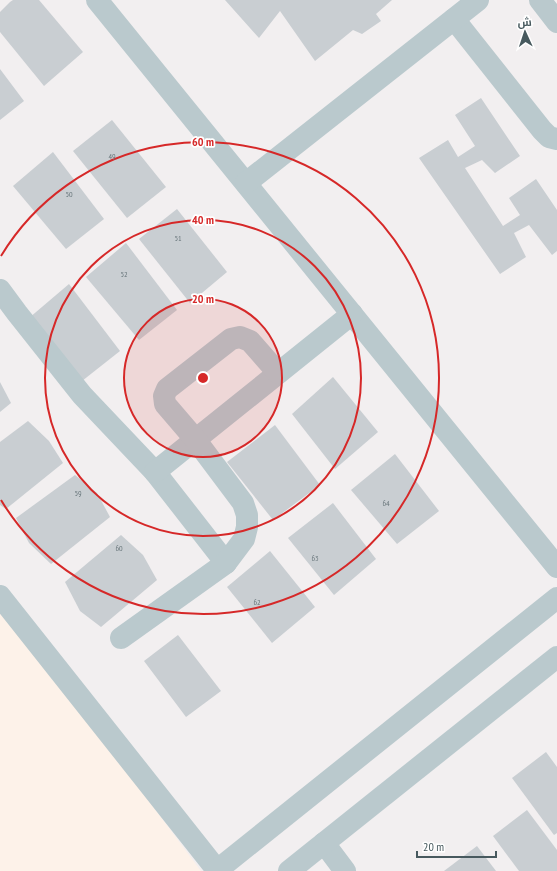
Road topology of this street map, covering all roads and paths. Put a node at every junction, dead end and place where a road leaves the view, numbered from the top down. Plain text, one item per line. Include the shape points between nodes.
1 (97, 0) edge
2 (478, 0) edge
3 (540, 0) edge
4 (454, 19) junction
5 (557, 22) edge
6 (557, 139) edge
7 (246, 183) junction
8 (0, 290) edge
9 (352, 314) junction
10 (278, 373) junction
11 (195, 439) junction
12 (155, 472) junction
13 (226, 563) junction
14 (557, 567) edge
15 (0, 596) edge
16 (557, 598) edge
17 (121, 638) dead end
18 (557, 657) edge
19 (324, 843) junction
20 (217, 870) edge
21 (289, 871) edge
22 (346, 871) edge

1 - 7 street
2 - 4 street
3 - 5 street
4 - 6 street via 542,130 549,137
4 - 7 street
7 - 9 street
8 - 12 street via 82,395
9 - 10 street
9 - 14 street
10 - 11 street
10 - 11 street via 250,341 240,337 231,339 167,389 164,396 165,404
11 - 12 street
11 - 13 street via 243,503 247,515 244,539
12 - 13 street
13 - 17 street
15 - 20 street
16 - 20 street
18 - 19 street
19 - 21 street
19 - 22 street

